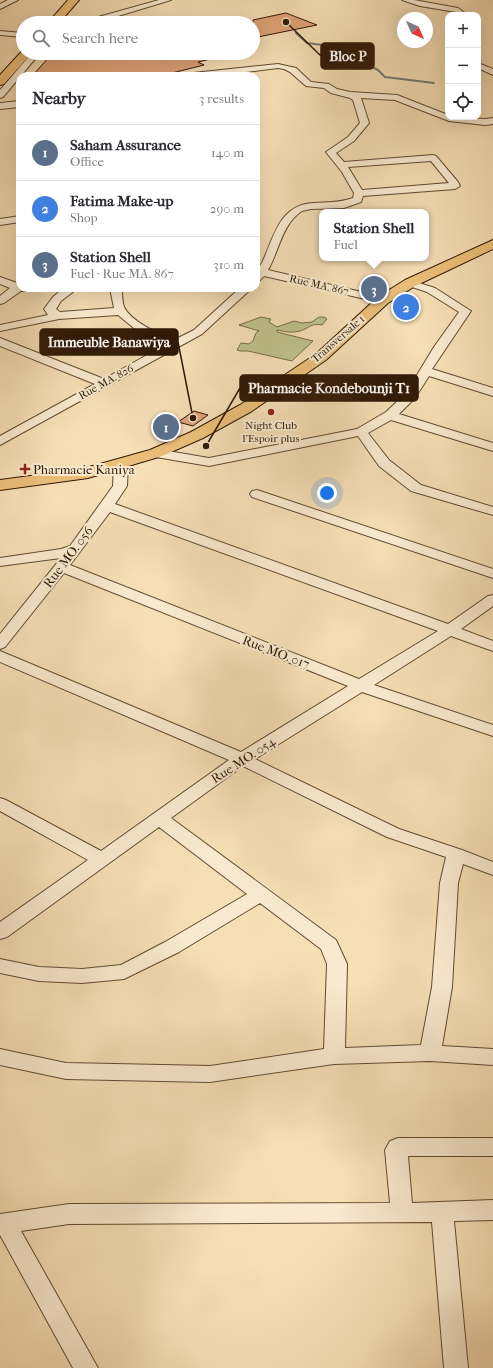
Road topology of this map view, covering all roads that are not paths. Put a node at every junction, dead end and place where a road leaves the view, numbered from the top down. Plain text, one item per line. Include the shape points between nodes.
1 (14, 0) edge
2 (78, 0) edge
3 (167, 0) edge
4 (406, 0) edge
5 (69, 3) edge
6 (0, 7) edge
7 (460, 12) edge
8 (54, 16) edge
9 (59, 16) edge
10 (111, 16) edge
11 (0, 33) edge
12 (16, 34) edge
13 (16, 55) edge
14 (20, 60) edge
15 (30, 60) edge
16 (481, 66) edge
17 (0, 72) edge
18 (19, 72) edge
19 (239, 72) edge
20 (493, 72) edge
21 (16, 76) edge
22 (0, 82) edge
23 (0, 94) edge
24 (352, 95) junction
25 (16, 104) edge
26 (0, 106) edge
27 (493, 121) edge
28 (341, 165) junction
29 (359, 193) junction
30 (16, 220) edge
31 (0, 222) edge
32 (493, 244) edge
33 (260, 270) edge
34 (260, 274) edge
35 (0, 280) edge
36 (410, 283) junction
37 (16, 286) edge
38 (16, 291) edge
39 (67, 292) edge
40 (116, 292) edge
41 (242, 292) edge
42 (383, 300) junction
43 (0, 301) edge
44 (121, 311) junction
45 (59, 316) junction
46 (0, 328) edge
47 (0, 342) edge
48 (174, 345) junction
49 (425, 371) junction
50 (104, 383) junction
51 (493, 392) edge
52 (390, 415) junction
53 (361, 432) junction
54 (3, 436) edge
55 (493, 447) edge
56 (156, 453) junction
57 (121, 464) junction
58 (0, 485) edge
59 (257, 494) dead end
60 (107, 506) junction
61 (493, 511) edge
62 (74, 549) junction
63 (0, 562) edge
64 (61, 567) junction
65 (493, 574) edge
66 (493, 599) edge
67 (449, 631) junction
68 (0, 644) edge
69 (493, 646) edge
70 (0, 656) edge
71 (362, 686) junction
72 (493, 731) edge
73 (242, 760) junction
74 (0, 804) edge
75 (159, 818) junction
76 (456, 854) junction
77 (102, 859) junction
78 (493, 869) edge
79 (261, 894) junction
80 (0, 932) edge
81 (0, 966) edge
82 (430, 1053) junction
83 (334, 1056) junction
84 (493, 1056) edge
85 (0, 1058) edge
86 (493, 1147) edge
87 (493, 1210) edge
88 (402, 1212) junction
89 (442, 1212) junction
90 (2, 1224) edge
91 (86, 1368) edge
92 (456, 1368) edge

1 - 6 street
2 - 5 street
3 - 10 street
4 - 7 street
5 - 8 highway
5 - 9 highway
11 - 12 street
13 - 17 highway
14 - 22 highway
15 - 18 street
16 - 20 street
19 - 24 street via 278,66 291,68 309,84 326,86 334,91
21 - 23 street
24 - 27 street via 397,98 449,118
24 - 28 street via 357,99 365,123 351,139 331,152
25 - 26 street
28 - 29 street
28 - 29 street via 433,158 455,184
29 - 33 street via 357,200 343,205 302,208 294,212
30 - 31 street
32 - 36 main road, Transversale 1
34 - 42 street, Rue MA. 867
35 - 37 street
36 - 42 main road, Transversale 1
36 - 49 street via 431,290 465,311
38 - 43 street
39 - 45 street via 50,309
40 - 44 street
41 - 48 street, Rue MA. 826 via 198,332
42 - 56 main road, Transversale 1 via 321,357 246,408 198,435
44 - 45 street
44 - 48 street via 147,332
45 - 46 street
47 - 50 street
48 - 50 street, Rue MA. 826
49 - 51 street
49 - 52 street via 411,395
50 - 54 street, Rue MA. 826
52 - 53 street
52 - 55 street
53 - 56 street via 209,462
53 - 61 street via 384,463 416,488
56 - 57 main road, Transversale 1
57 - 58 main road, Transversale 1 via 82,474
57 - 60 street, Rue MO. 056 via 120,486
59 - 65 street
60 - 62 street, Rue MO. 056
60 - 67 street
62 - 63 street via 64,553
62 - 64 street, Rue MO. 056
64 - 68 street, Rue MO. 056
64 - 71 street, Rue MO. 017
66 - 67 street, Rue MO. 054
67 - 69 street
67 - 71 street, Rue MO. 054
70 - 73 street
71 - 72 street, Rue MO. 017
71 - 73 street, Rue MO. 054
73 - 75 street, Rue MO. 054
73 - 76 street via 393,833
74 - 77 street
75 - 77 street, Rue MO. 054
75 - 79 street
76 - 78 street
76 - 82 street via 449,883 442,987
77 - 80 street, Rue MO. 054
79 - 81 street via 172,947 124,972 82,976 39,974
79 - 83 street via 329,945 337,964
82 - 83 street
82 - 84 street
83 - 85 street via 210,1074 66,1071
86 - 88 street via 398,1147 396,1150
87 - 89 street
88 - 89 street
88 - 90 street via 69,1214
89 - 92 street
90 - 91 street

